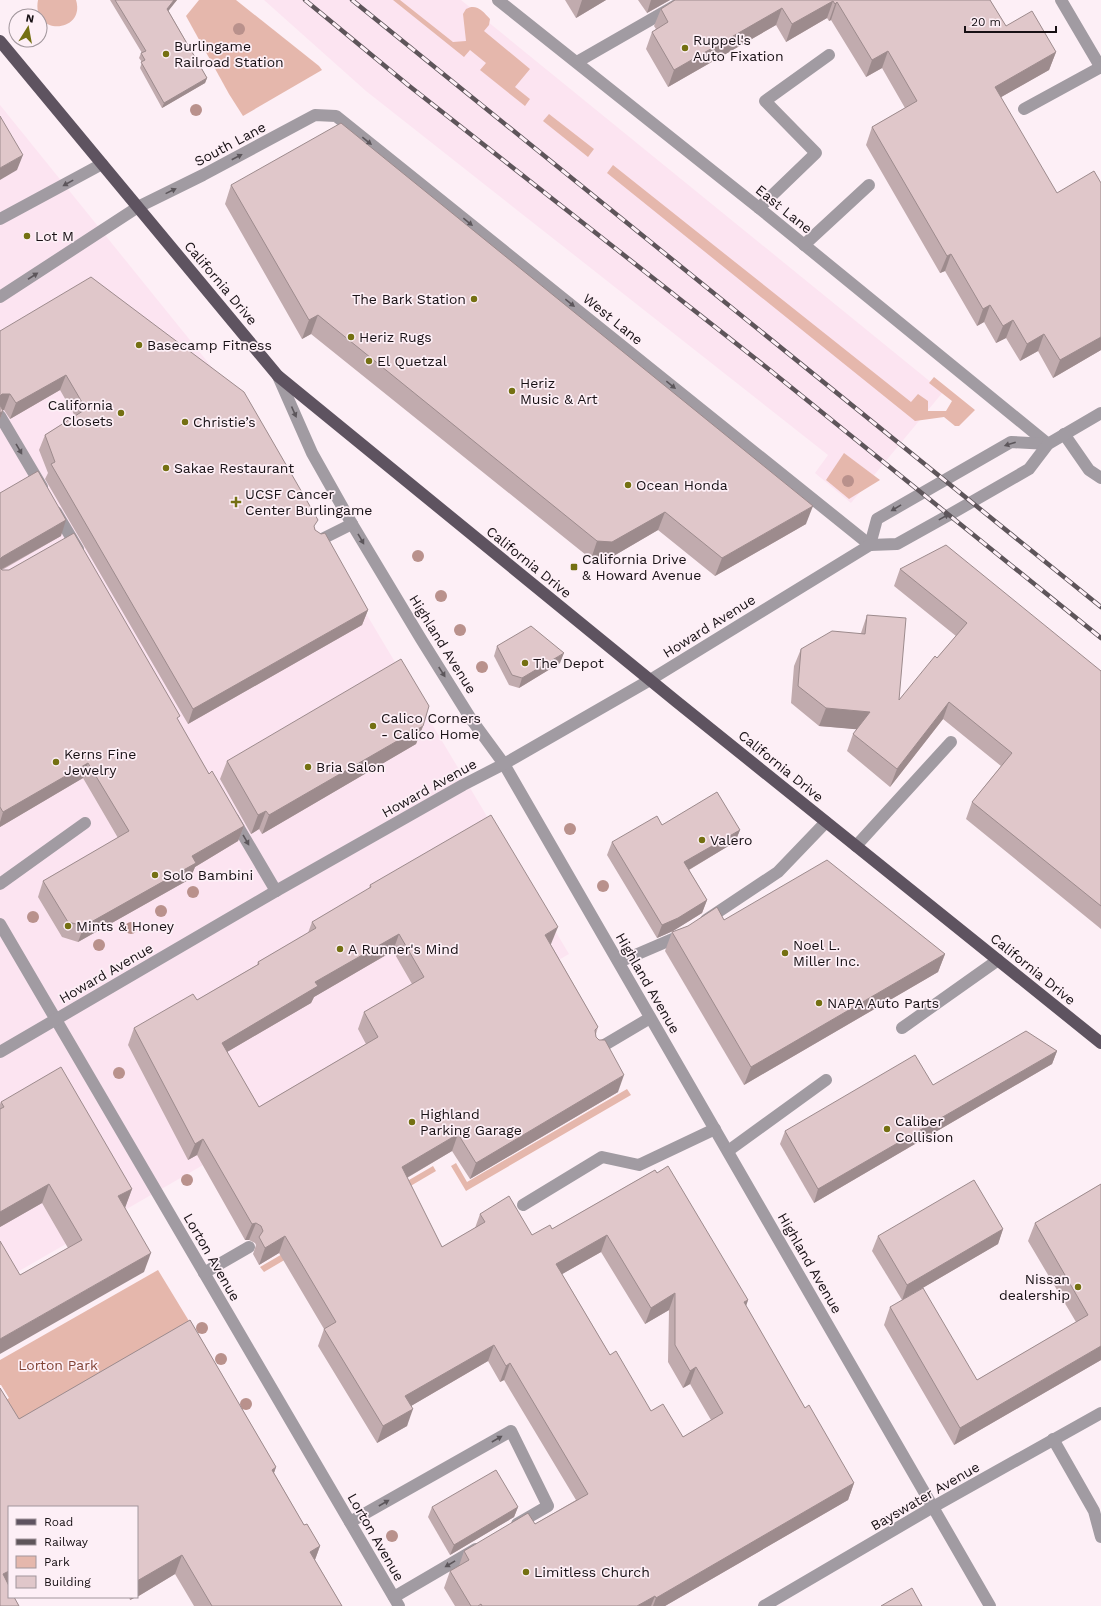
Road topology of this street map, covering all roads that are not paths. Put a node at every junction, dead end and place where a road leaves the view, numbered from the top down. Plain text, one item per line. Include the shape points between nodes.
1 (498, 0) edge
2 (685, 0) edge
3 (1061, 0) edge
4 (1, 44) edge
5 (829, 54) dead end
6 (577, 62) junction
7 (1101, 68) edge
8 (1024, 109) dead end
9 (336, 116) joint
10 (102, 164) junction
11 (869, 185) dead end
12 (138, 207) junction
13 (758, 208) junction
14 (0, 220) edge
15 (804, 245) junction
16 (0, 297) edge
17 (278, 376) junction
18 (1101, 413) edge
19 (0, 416) edge
20 (1064, 434) junction
21 (1048, 444) junction
22 (1101, 478) edge
23 (352, 524) junction
24 (72, 538) junction
25 (316, 542) edge
26 (870, 545) junction
27 (59, 546) edge
28 (84, 558) edge
29 (650, 680) junction
30 (951, 742) dead end
31 (504, 764) junction
32 (228, 809) edge
33 (826, 822) junction
34 (85, 823) dead end
35 (856, 846) junction
36 (0, 884) edge
37 (276, 891) junction
38 (0, 924) edge
39 (998, 960) junction
40 (619, 962) junction
41 (650, 1018) junction
42 (56, 1020) junction
43 (902, 1028) dead end
44 (1101, 1043) edge
45 (596, 1050) edge
46 (0, 1052) edge
47 (826, 1080) dead end
48 (715, 1129) junction
49 (728, 1151) junction
50 (523, 1205) dead end
51 (249, 1247) dead end
52 (204, 1273) junction
53 (1101, 1413) edge
54 (1054, 1439) junction
55 (933, 1507) junction
56 (350, 1522) junction
57 (509, 1529) edge
58 (1101, 1537) edge
59 (489, 1541) edge
60 (396, 1602) edge
61 (764, 1606) edge
62 (990, 1606) edge

1 - 6 street, East Lane
2 - 6 street
3 - 7 street
4 - 10 main road, California Drive
5 - 13 street via 765,101 816,153
6 - 13 street, East Lane
7 - 8 street
12 -> 9 street, South Lane via 315,115
9 -> 26 street, West Lane
10 - 12 main road, California Drive
10 -> 14 street
11 - 15 street
16 -> 12 street, South Lane
12 - 17 main road, California Drive
13 - 15 street, East Lane
15 - 21 street, East Lane
17 -> 23 street, Highland Avenue via 312,453
17 - 29 main road, California Drive
18 - 20 street, Howard Avenue
19 -> 24 street
20 - 21 street, Howard Avenue
20 - 22 street via 1088,470
26 -> 21 street, Howard Avenue via 897,544 949,515 1029,469
21 -> 26 street via 1011,442 944,480 878,519
23 - 25 street
23 -> 31 street, Highland Avenue via 471,719
24 - 27 street
24 - 28 street
26 - 29 street, Howard Avenue
29 - 31 street, Howard Avenue
29 - 33 main road, California Drive
30 - 35 street
31 - 37 street, Howard Avenue
31 - 40 street, Highland Avenue
32 -> 37 street
33 - 35 main road, California Drive
33 - 40 street via 778,872 677,938
34 - 36 street
35 - 39 main road, California Drive
37 - 42 street, Howard Avenue
38 - 42 street, Lorton Avenue
39 - 43 street
39 - 44 main road, California Drive
40 - 41 street, Highland Avenue
41 - 45 street
41 - 48 street, Highland Avenue
42 - 46 street, Howard Avenue
42 - 52 street, Lorton Avenue
47 - 49 street
48 - 49 street, Highland Avenue
48 - 50 street via 639,1165 602,1157
49 - 55 street, Highland Avenue
51 - 52 street
52 - 56 street, Lorton Avenue
53 - 54 street, Bayswater Avenue
54 - 55 street, Bayswater Avenue
54 - 58 street via 1094,1511
55 - 61 street, Bayswater Avenue
55 - 62 street, Highland Avenue
56 -> 57 street via 511,1431 548,1506
56 - 60 street, Lorton Avenue
59 -> 60 street

